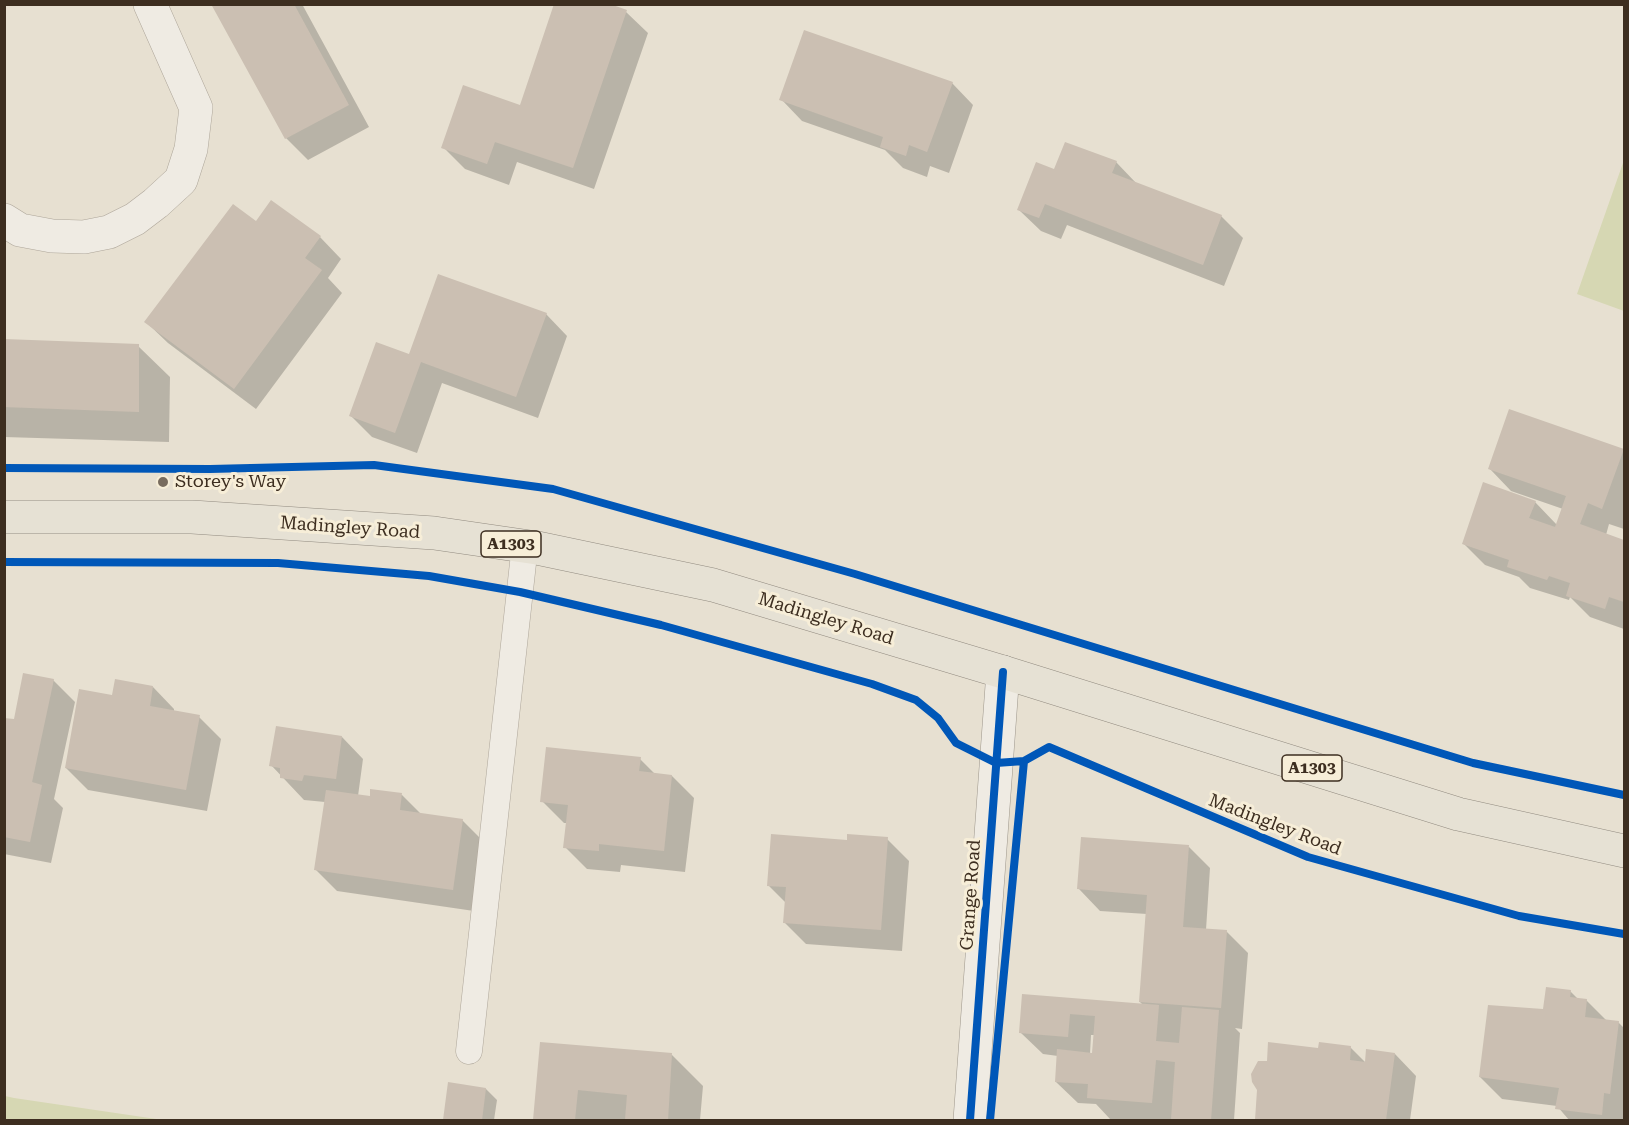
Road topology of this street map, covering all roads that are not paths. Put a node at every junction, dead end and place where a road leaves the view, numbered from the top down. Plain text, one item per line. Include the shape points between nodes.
1 (150, 4) edge
2 (4, 220) edge
3 (4, 518) edge
4 (525, 545) junction
5 (1003, 672) junction
6 (1624, 851) edge
7 (469, 1051) dead end
8 (970, 1120) edge

1 - 2 street via 196,108 191,149 181,180 135,219 110,232 84,237 52,236 20,230
3 - 4 main road, Madingley Road / A1303 via 192,518 434,533
4 - 5 main road, Madingley Road / A1303 via 713,585
4 - 7 lane
5 - 6 main road, Madingley Road / A1303 via 1458,814
5 - 8 street, Grange Road

